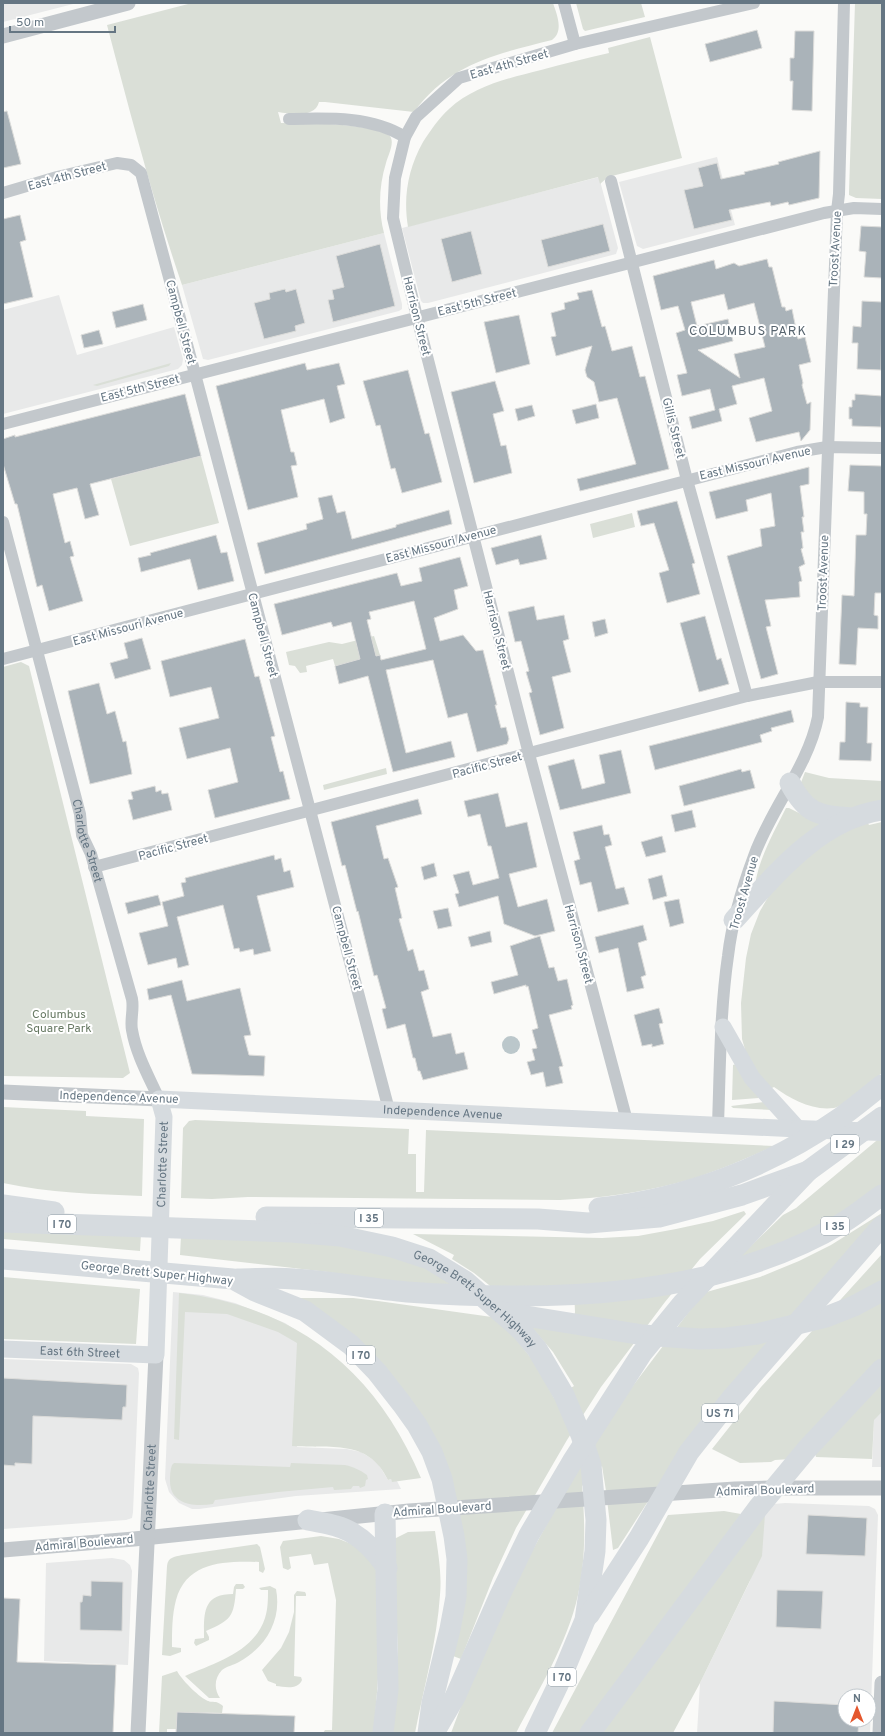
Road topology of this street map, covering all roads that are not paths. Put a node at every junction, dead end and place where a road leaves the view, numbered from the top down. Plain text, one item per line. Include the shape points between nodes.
1 (128, 3) edge
2 (564, 3) edge
3 (754, 3) edge
4 (844, 3) edge
5 (3, 36) edge
6 (575, 44) junction
7 (289, 119) dead end
8 (405, 137) junction
9 (131, 164) joint
10 (611, 181) dead end
11 (3, 193) edge
12 (882, 209) edge
13 (837, 211) junction
14 (632, 263) junction
15 (417, 317) junction
16 (195, 374) junction
17 (3, 424) edge
18 (827, 447) junction
19 (882, 448) edge
20 (687, 480) junction
21 (3, 522) edge
22 (473, 536) junction
23 (252, 593) junction
24 (38, 650) junction
25 (3, 659) edge
26 (818, 682) junction
27 (882, 682) edge
28 (747, 696) junction
29 (529, 754) junction
30 (790, 783) junction
31 (882, 810) edge
32 (311, 811) junction
33 (852, 818) junction
34 (94, 867) junction
35 (734, 920) junction
36 (723, 1027) junction
37 (882, 1085) edge
38 (3, 1092) edge
39 (160, 1099) junction
40 (389, 1110) junction
41 (882, 1117) edge
42 (627, 1121) junction
43 (718, 1125) junction
44 (803, 1129) junction
45 (882, 1132) edge
46 (808, 1171) junction
47 (882, 1195) edge
48 (3, 1206) edge
49 (3, 1212) edge
50 (60, 1213) junction
51 (538, 1219) junction
52 (122, 1221) junction
53 (3, 1222) edge
54 (199, 1223) junction
55 (882, 1226) edge
56 (3, 1259) edge
57 (233, 1279) junction
58 (879, 1293) edge
59 (458, 1299) junction
60 (3, 1349) edge
61 (156, 1355) junction
62 (882, 1369) edge
63 (776, 1488) junction
64 (882, 1488) edge
65 (385, 1514) junction
66 (308, 1520) junction
67 (148, 1537) junction
68 (3, 1550) edge
69 (387, 1568) junction
70 (586, 1620) junction
71 (882, 1683) edge
72 (138, 1733) edge
73 (383, 1733) edge
74 (428, 1733) edge
75 (434, 1733) edge
76 (534, 1733) edge
77 (590, 1733) edge
78 (880, 1733) edge

1 - 5 street
2 - 6 street
3 - 6 street, East 4th Street
4 - 13 street, Troost Avenue
6 - 8 street, East 4th Street via 459,78 416,117
7 - 8 street via 332,118 382,125
8 - 15 street, Harrison Street via 395,178 393,218
9 - 11 street, East 4th Street via 117,163
9 - 16 street, Campbell Street via 140,173
10 - 14 street, Gillis Street
12 - 13 street, East 5th Street via 854,208
13 - 14 street, East 5th Street
13 - 18 street, Troost Avenue
14 - 15 street, East 5th Street
14 - 20 street, Gillis Street
15 - 16 street, East 5th Street
15 - 22 street, Harrison Street
16 - 17 street, East 5th Street
16 - 23 street, Campbell Street
18 - 19 street, East Missouri Avenue
18 - 20 street, East Missouri Avenue via 797,452
18 - 26 street, Troost Avenue
20 - 22 street, East Missouri Avenue
20 - 28 street, Gillis Street
21 - 24 street, Charlotte Street
22 - 23 street, East Missouri Avenue
22 - 29 street, Harrison Street
23 - 24 street, East Missouri Avenue
23 - 32 street, Campbell Street
24 - 25 street, East Missouri Avenue
24 - 34 street, Charlotte Street via 80,814 82,835
26 - 27 street, Pacific Street
26 - 28 street, Pacific Street
26 - 30 street, Troost Avenue via 818,717 814,735
28 - 29 street, Pacific Street
29 - 32 street, Pacific Street
29 - 42 street, Harrison Street
30 - 33 highway via 804,806 815,813
30 - 35 street, Troost Avenue via 754,855
31 - 33 highway
32 - 34 street, Pacific Street
32 - 40 street, Campbell Street
33 - 35 highway via 808,843
34 - 39 street, Charlotte Street via 132,999 132,1032 143,1065
35 - 36 street, Troost Avenue via 724,991
36 - 43 street, Troost Avenue
36 - 44 main road via 752,1078
37 - 51 highway via 841,1117 804,1140 726,1178 692,1190 627,1205
38 - 39 street, Independence Avenue
39 - 40 main road, Independence Avenue
39 - 61 main road, Charlotte Street via 164,1117
40 - 42 main road, Independence Avenue
41 - 46 highway, I 29
42 - 43 main road, Independence Avenue
43 - 44 main road, Independence Avenue
44 - 45 main road, Independence Avenue
46 - 51 highway, I 35 via 742,1195 659,1217 588,1223
46 - 75 highway via 683,1303 638,1360 572,1462 529,1535 455,1697
47 - 59 highway, I 35 via 844,1222 785,1252 742,1267 691,1280 623,1291
48 - 50 highway
49 - 50 highway
50 - 52 highway
51 - 54 highway, I 35
52 - 53 highway, George Brett Super Highway / I 70
52 - 54 highway, George Brett Super Highway / I 70
54 - 70 highway, George Brett Super Highway / I 70 via 340,1236 392,1247 429,1259 465,1281 521,1330 537,1349 564,1395 591,1465 596,1520 595,1551
55 - 70 highway, US 71 via 731,1399 689,1452 639,1538
56 - 57 highway, George Brett Super Highway / I 35
57 - 59 highway, I 35 via 294,1279
57 - 74 highway, George Brett Super Highway / I 70 via 305,1311 351,1345 377,1372 402,1404 432,1452 442,1479 457,1558 456,1597 432,1703
58 - 59 highway via 854,1306 789,1327 757,1334 700,1339 642,1336
60 - 61 main road, East 6th Street
61 - 67 street, Charlotte Street
62 - 63 highway via 807,1449
63 - 64 street, Admiral Boulevard
63 - 65 street, Admiral Boulevard via 409,1510
63 - 77 highway via 758,1508
65 - 66 street, Admiral Boulevard
65 - 69 highway
66 - 67 street, Admiral Boulevard
66 - 69 highway via 338,1526 360,1538 379,1556
67 - 68 street, Admiral Boulevard
67 - 72 street, Charlotte Street
69 - 73 highway via 388,1689
70 - 76 highway, George Brett Super Highway / I 70
71 - 78 street

